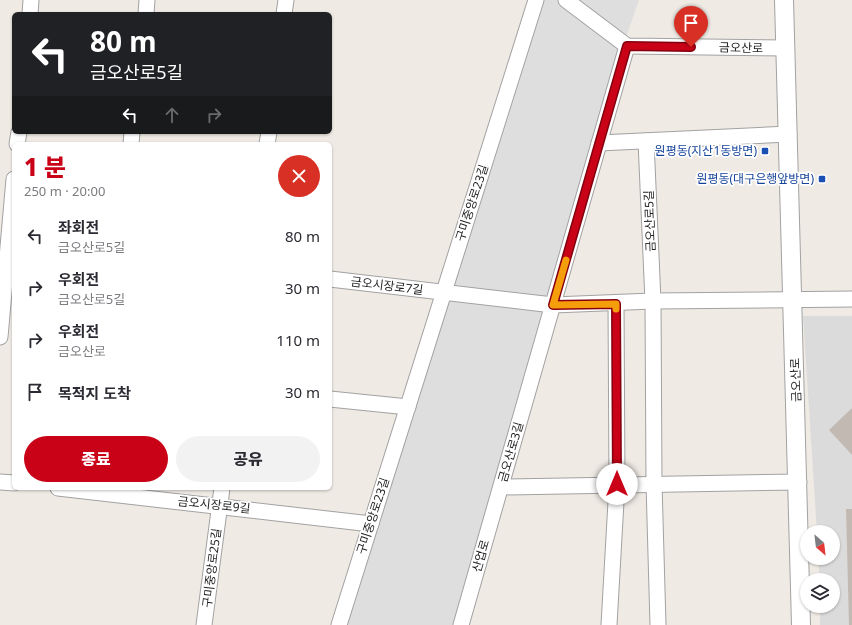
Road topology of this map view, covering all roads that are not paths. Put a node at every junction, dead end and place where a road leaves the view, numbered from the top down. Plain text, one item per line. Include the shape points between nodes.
1 (31, 0) edge
2 (147, 0) edge
3 (286, 0) edge
4 (536, 0) edge
5 (566, 0) edge
6 (784, 0) edge
7 (30, 12) edge
8 (146, 12) edge
9 (284, 12) edge
10 (627, 46) junction
11 (786, 48) junction
12 (789, 134) junction
13 (646, 141) junction
14 (599, 143) junction
15 (12, 196) edge
16 (7, 239) edge
17 (332, 279) edge
18 (443, 293) junction
19 (852, 299) edge
20 (794, 300) junction
21 (653, 301) junction
22 (616, 304) junction
23 (553, 305) junction
24 (0, 337) edge
25 (332, 399) edge
26 (408, 407) junction
27 (0, 482) edge
28 (799, 482) junction
29 (12, 483) edge
30 (617, 484) junction
31 (654, 484) junction
32 (501, 487) junction
33 (96, 490) edge
34 (222, 490) edge
35 (220, 506) junction
36 (371, 524) junction
37 (204, 625) edge
38 (339, 625) edge
39 (461, 625) edge
40 (609, 625) edge
41 (658, 625) edge
42 (801, 625) edge

1 - 7 street
2 - 8 street
3 - 9 street
4 - 18 street, 구미중앙로23길
5 - 10 street
6 - 11 street, 금오산로
10 - 11 street, 금오산로
10 - 14 street
11 - 12 street, 금오산로
12 - 13 street
12 - 20 street, 금오산로
13 - 14 street
13 - 21 street, 금오산로5길
14 - 23 street
15 - 16 street
16 - 24 street
17 - 18 street, 금오시장로7길
18 - 23 street
18 - 26 street, 구미중앙로23길
19 - 20 street
20 - 21 street
20 - 28 street, 금오산로
21 - 22 street
21 - 31 street
22 - 23 street
22 - 30 street
23 - 32 street, 금오산로3길
25 - 26 street
26 - 36 street, 구미중앙로23길
27 - 29 street
28 - 31 street, 금오산로3길
28 - 42 street, 금오산로
30 - 31 street, 금오산로3길
30 - 32 street, 금오산로3길
30 - 40 street
31 - 41 street
32 - 39 street, 산업로
33 - 35 street, 금오시장로9길
34 - 35 street, 구미중앙로25길
35 - 36 street, 금오시장로9길
35 - 37 street, 구미중앙로25길
36 - 38 street, 구미중앙로23길

